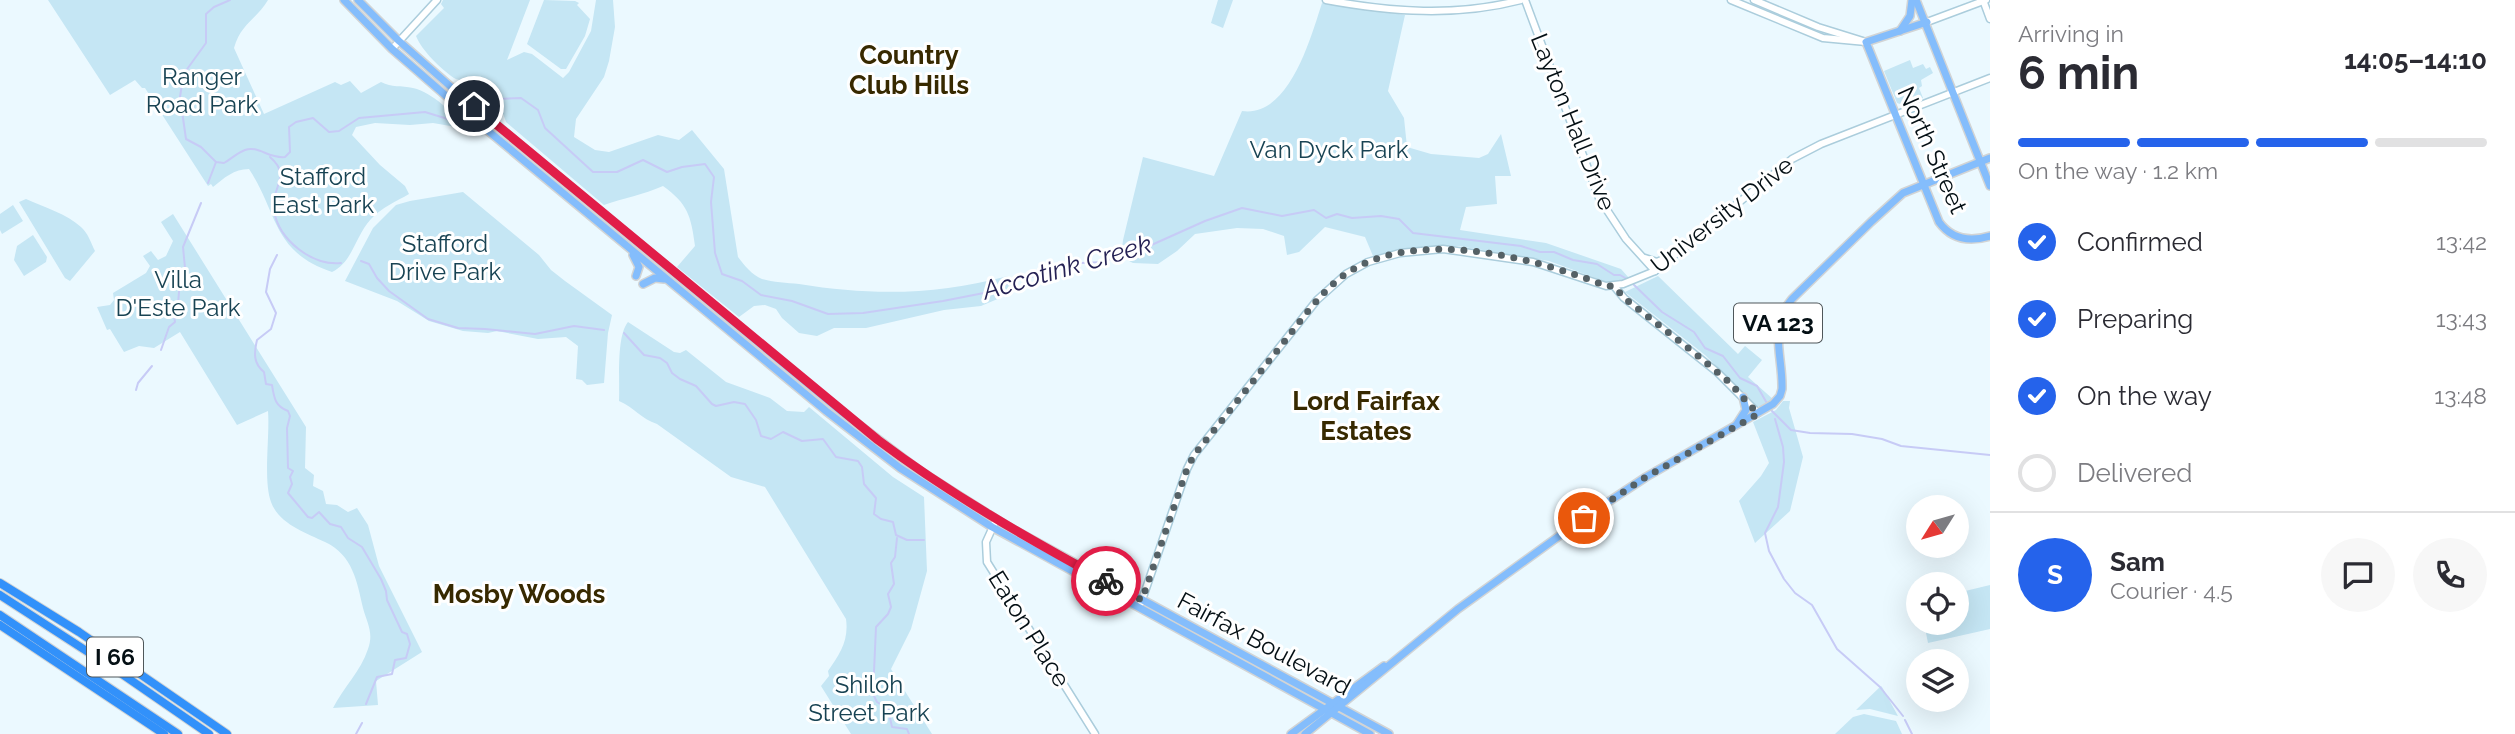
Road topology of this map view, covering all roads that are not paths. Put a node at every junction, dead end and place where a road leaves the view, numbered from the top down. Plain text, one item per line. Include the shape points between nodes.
1 (344, 0) edge
2 (358, 0) edge
3 (437, 0) edge
4 (1326, 0) edge
5 (1523, 0) edge
6 (1731, 0) edge
7 (1754, 0) edge
8 (1916, 0) edge
9 (1984, 0) edge
10 (1990, 19) edge
11 (1927, 22) junction
12 (1900, 31) junction
13 (399, 41) junction
14 (1866, 42) junction
15 (392, 49) junction
16 (1990, 78) edge
17 (1953, 92) junction
18 (1894, 115) junction
19 (1990, 158) edge
20 (1980, 162) junction
21 (1922, 184) junction
22 (1990, 186) edge
23 (1990, 236) edge
24 (1972, 240) junction
25 (1990, 242) edge
26 (624, 243) junction
27 (1677, 252) junction
28 (1641, 256) junction
29 (1655, 271) junction
30 (636, 276) dead end
31 (1641, 278) junction
32 (670, 281) junction
33 (643, 284) dead end
34 (1614, 286) junction
35 (1743, 397) junction
36 (1761, 412) junction
37 (1730, 430) junction
38 (994, 523) junction
39 (0, 583) edge
40 (0, 595) edge
41 (1140, 604) junction
42 (0, 615) edge
43 (0, 625) edge
44 (1337, 705) junction
45 (1328, 711) junction
46 (164, 734) edge
47 (178, 734) edge
48 (209, 734) edge
49 (227, 734) edge
50 (1095, 734) edge
51 (1291, 734) edge
52 (1305, 734) edge
53 (1370, 734) edge
54 (1389, 734) edge

1 - 15 main road, Fairfax Boulevard
2 - 13 main road, Fairfax Boulevard
3 - 13 street
4 - 5 street via 1411,12
5 - 28 street, Layton Hall Drive via 1597,193 1614,224
6 - 14 street via 1824,38
7 - 14 street
8 - 11 main road
8 - 12 main road
9 - 10 street
9 - 11 street
11 - 12 main road
11 - 17 main road
12 - 14 main road
13 - 15 street
13 - 38 main road, Fairfax Boulevard via 859,425
14 - 18 main road, North Street
15 - 26 main road, Fairfax Boulevard
16 - 17 street, University Drive
17 - 18 street, University Drive
17 - 20 main road
18 - 21 main road, North Street
18 - 27 street, University Drive via 1792,159
19 - 20 main road, VA 123
20 - 21 main road, VA 123
20 - 22 main road
21 - 24 main road, North Street via 1942,227 1956,237
21 - 36 main road, VA 123 via 1885,208 1783,311 1778,331 1782,389
23 - 24 main road, North Street
24 - 25 main road
26 - 30 main road via 639,262
26 - 32 main road, Fairfax Boulevard
27 - 28 street via 1657,262
27 - 29 street, University Drive
28 - 29 street, Layton Hall Drive
28 - 31 street
29 - 31 street, University Drive
31 - 34 street, University Drive
32 - 33 main road via 655,278
32 - 38 main road, Fairfax Boulevard via 863,441 929,488
34 - 35 street
34 - 41 street, University Drive via 1533,262 1443,250 1389,255 1346,274 1317,300 1194,455
35 - 36 street
35 - 37 main road via 1746,410
36 - 37 main road, VA 123
37 - 44 main road, VA 123 via 1578,522 1481,591
38 - 41 main road, Fairfax Boulevard
38 - 50 street, Eaton Place via 985,547 988,564
39 - 49 highway, I 66
40 - 48 highway
41 - 44 main road, Fairfax Boulevard
41 - 45 main road, Fairfax Boulevard
42 - 47 highway
43 - 46 highway, I 66
44 - 45 main road, VA 123
44 - 54 main road, Fairfax Boulevard
45 - 51 main road, VA 123
45 - 52 main road, VA 123
45 - 53 main road, Fairfax Boulevard

